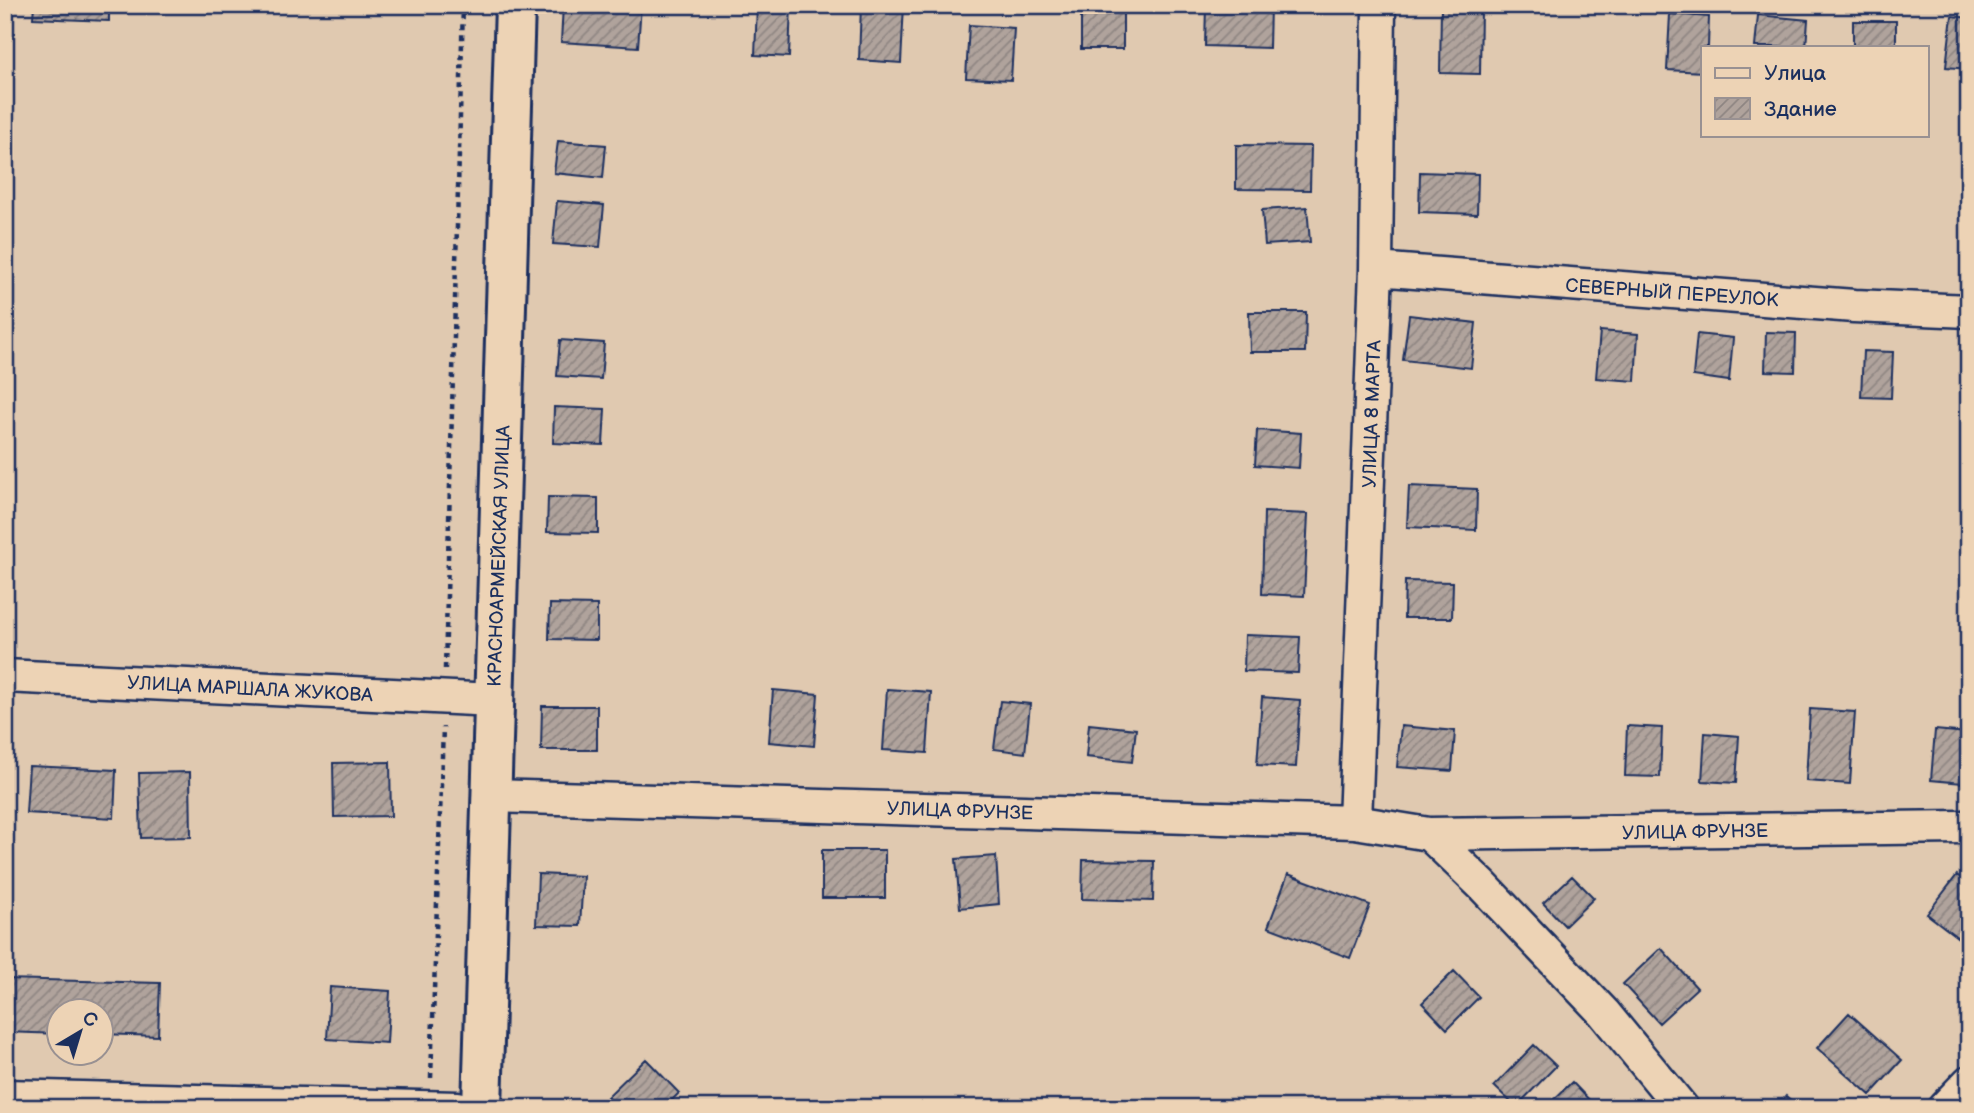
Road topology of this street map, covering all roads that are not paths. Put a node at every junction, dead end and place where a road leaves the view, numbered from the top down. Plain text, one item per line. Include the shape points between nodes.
1 (515, 5) edge
2 (1380, 5) edge
3 (1376, 269) junction
4 (1969, 311) edge
5 (5, 676) edge
6 (494, 700) junction
7 (491, 796) junction
8 (1355, 822) junction
9 (1962, 827) dead end
10 (1429, 834) junction
11 (1969, 1082) edge
12 (5, 1096) edge
13 (430, 1107) edge
14 (458, 1108) edge
15 (482, 1108) edge
16 (1682, 1108) edge
17 (1944, 1108) edge

1 - 6 street, КРАСНОАРМЕЙСКАЯ УЛИЦА
2 - 3 street, УЛИЦА 8 МАРТА
3 - 4 street, СЕВЕРНЫЙ ПЕРЕУЛОК
3 - 8 street, УЛИЦА 8 МАРТА
5 - 6 street, УЛИЦА МАРШАЛА ЖУКОВА
6 - 7 street, КРАСНОАРМЕЙСКАЯ УЛИЦА
7 - 8 street, УЛИЦА ФРУНЗЕ
7 - 15 street, КРАСНОАРМЕЙСКАЯ УЛИЦА
8 - 10 street, УЛИЦА ФРУНЗЕ
9 - 10 street, УЛИЦА ФРУНЗЕ
10 - 16 street via 1604,1013
11 - 17 street
12 - 13 street
13 - 14 street

